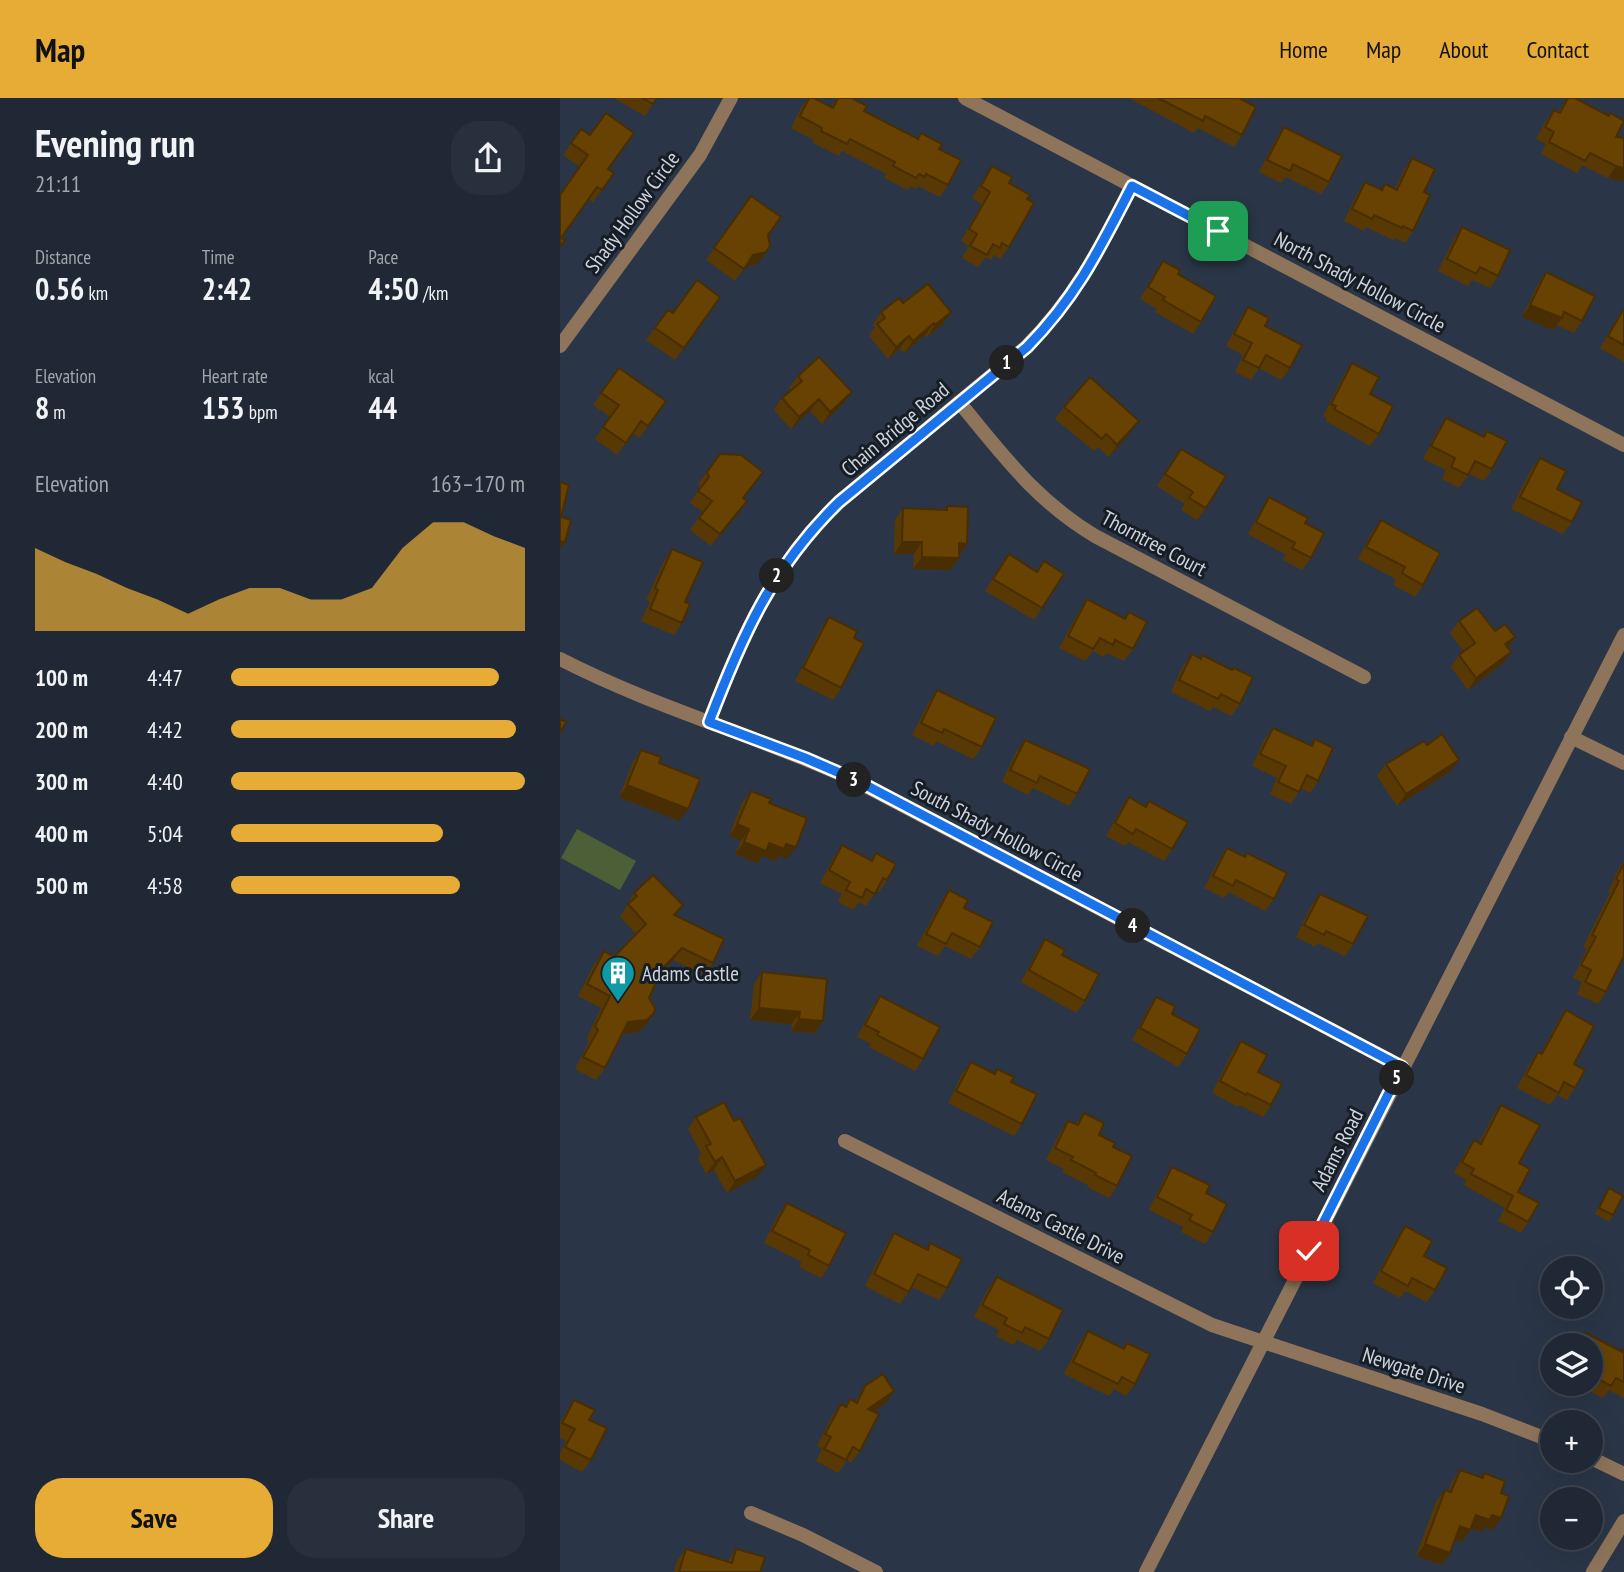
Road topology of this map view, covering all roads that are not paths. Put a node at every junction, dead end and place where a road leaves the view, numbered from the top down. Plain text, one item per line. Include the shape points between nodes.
1 (731, 98) edge
2 (965, 98) edge
3 (1132, 186) junction
4 (560, 346) edge
5 (959, 402) junction
6 (1624, 445) edge
7 (1624, 635) edge
8 (560, 659) edge
9 (1364, 677) dead end
10 (709, 722) junction
11 (1571, 737) junction
12 (1624, 763) edge
13 (1402, 1067) junction
14 (845, 1140) dead end
15 (1262, 1343) junction
16 (1540, 1437) edge
17 (1603, 1464) edge
18 (1624, 1474) edge
19 (751, 1513) dead end
20 (1624, 1521) edge
21 (876, 1572) edge
22 (1146, 1572) edge
23 (1593, 1572) edge

1 - 4 street, Shady Hollow Circle via 700,155
2 - 3 street, North Shady Hollow Circle
3 - 5 street, Chain Bridge Road via 1084,278 1063,307 1027,347
3 - 6 street, North Shady Hollow Circle
5 - 9 street, Thorntree Court via 1030,487 1065,517
5 - 10 street, Chain Bridge Road via 811,529 761,603
7 - 11 street, Adams Road
8 - 10 street, South Shady Hollow Circle
10 - 13 street, South Shady Hollow Circle via 856,780
11 - 12 street
11 - 13 street, Adams Road
13 - 15 street, Adams Road
14 - 15 street, Adams Castle Drive via 1212,1325
15 - 16 street, Newgate Drive
15 - 22 street, Adams Road
17 - 18 street
19 - 21 street
20 - 23 street

